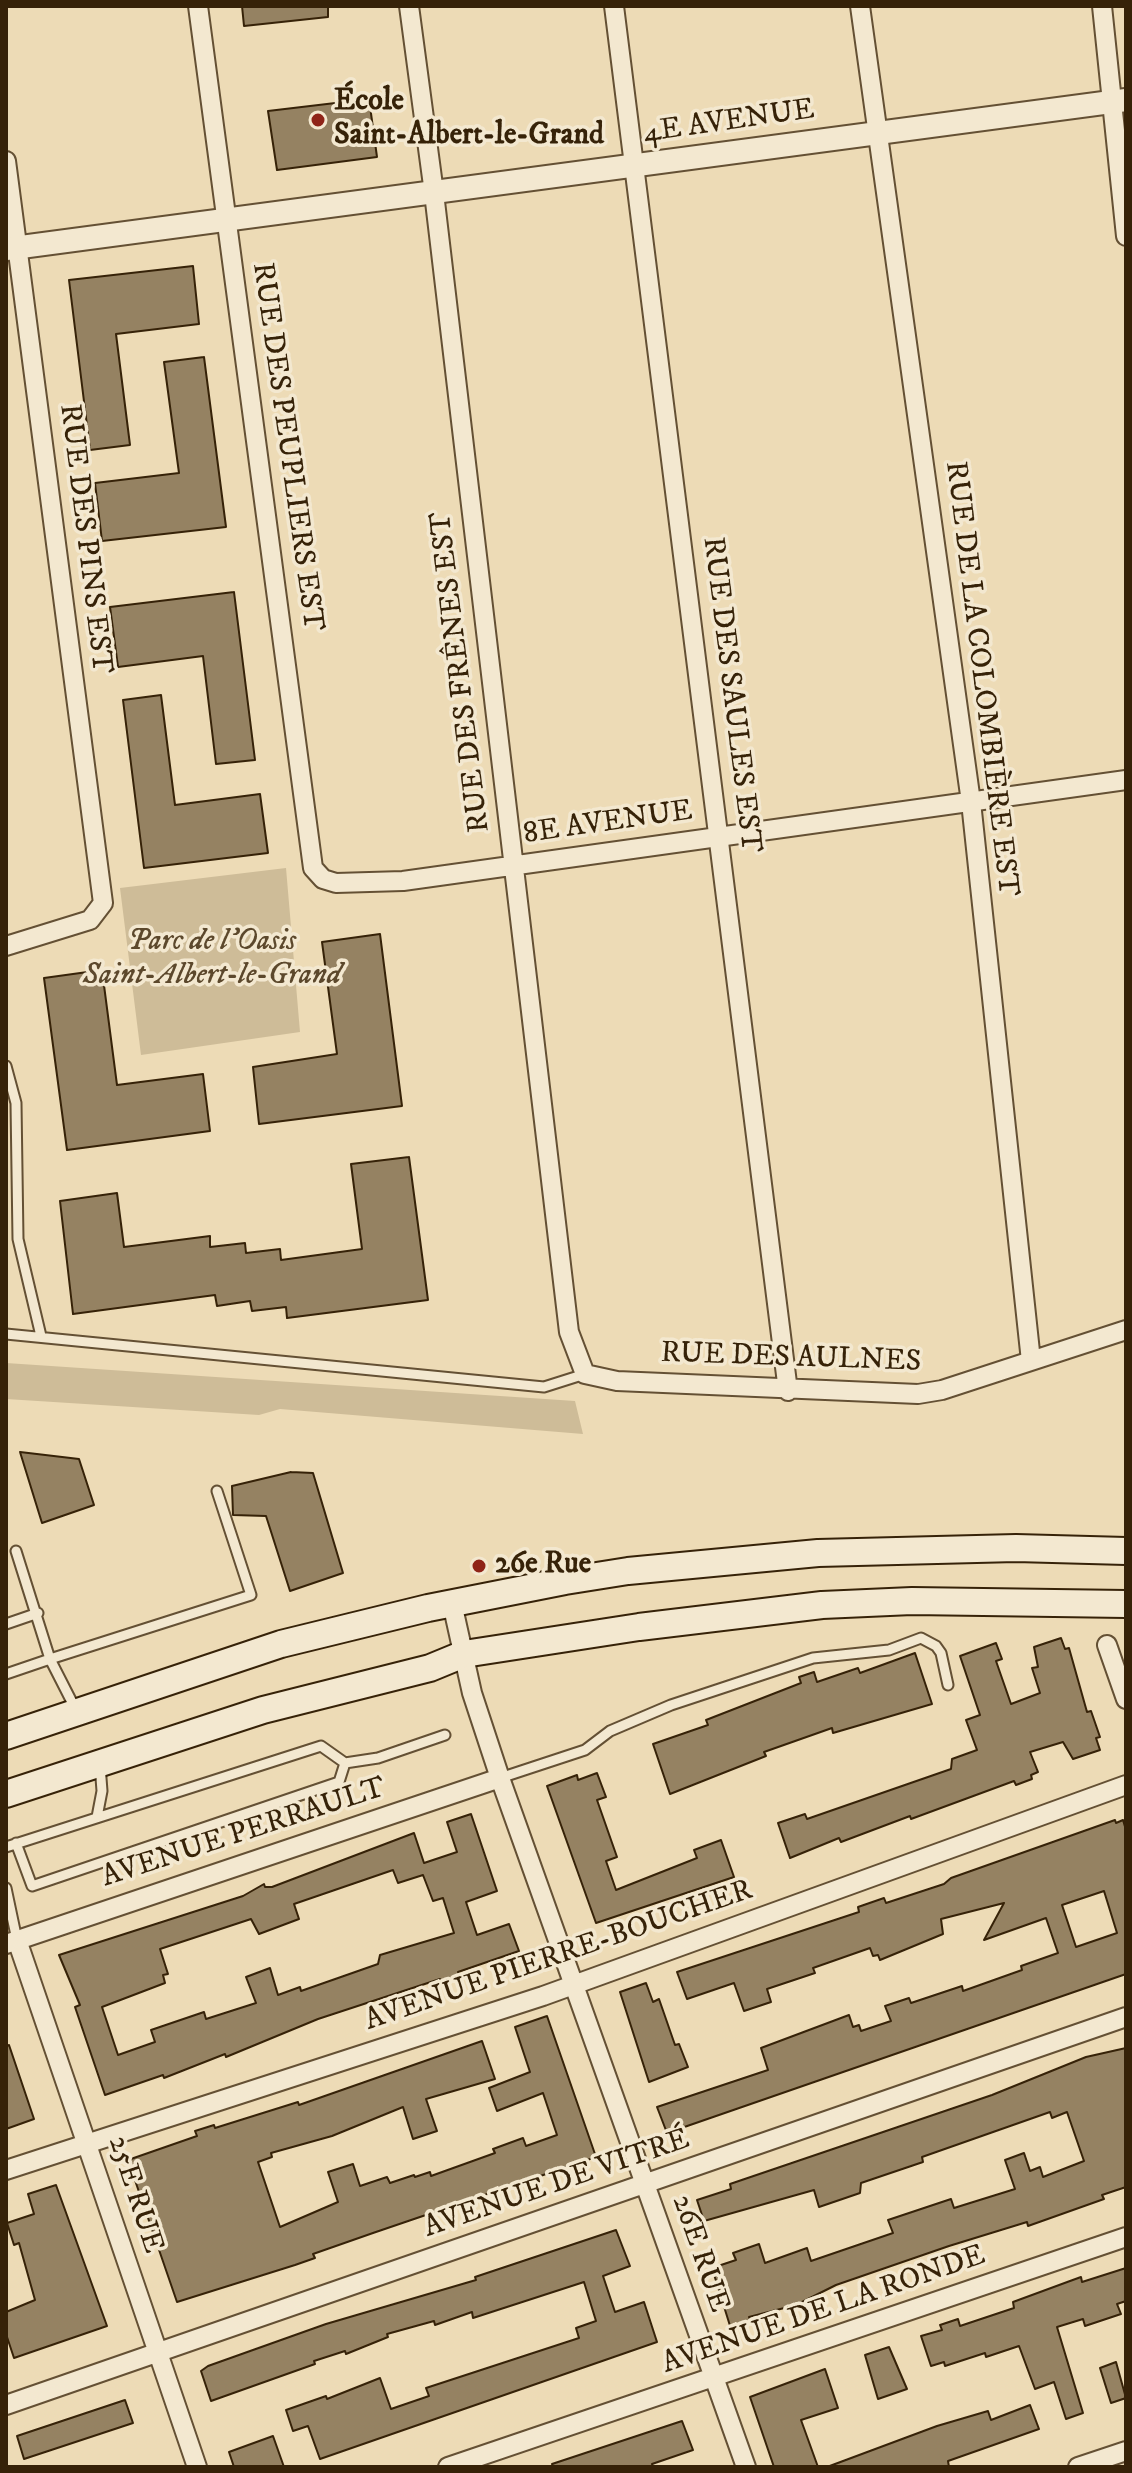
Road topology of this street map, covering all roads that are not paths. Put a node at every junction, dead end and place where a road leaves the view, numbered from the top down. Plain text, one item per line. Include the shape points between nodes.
1 (198, 6) edge
2 (409, 6) edge
3 (614, 6) edge
4 (860, 6) edge
5 (1102, 6) edge
6 (1119, 101) edge
7 (879, 133) junction
8 (6, 161) edge
9 (634, 166) junction
10 (434, 193) junction
11 (227, 220) junction
12 (1126, 236) edge
13 (12, 248) edge
14 (1126, 780) edge
15 (971, 802) junction
16 (720, 837) junction
17 (514, 865) junction
18 (336, 883) joint
19 (6, 946) edge
20 (6, 1066) edge
21 (1126, 1330) edge
22 (6, 1334) edge
23 (41, 1336) junction
24 (1031, 1361) junction
25 (585, 1374) junction
26 (788, 1391) junction
27 (217, 1491) dead end
28 (16, 1551) dead end
29 (1126, 1551) edge
30 (452, 1603) junction
31 (1126, 1604) edge
32 (38, 1613) junction
33 (6, 1624) edge
34 (1107, 1645) dead end
35 (464, 1654) junction
36 (50, 1659) junction
37 (6, 1674) edge
38 (948, 1685) dead end
39 (1126, 1699) edge
40 (77, 1712) junction
41 (445, 1735) dead end
42 (6, 1736) edge
43 (100, 1763) junction
44 (345, 1763) junction
45 (500, 1778) junction
46 (1126, 1785) edge
47 (6, 1794) edge
48 (97, 1817) junction
49 (11, 1845) edge
50 (6, 1888) edge
51 (9, 1915) edge
52 (12, 1942) edge
53 (574, 1985) junction
54 (1126, 2017) edge
55 (88, 2142) junction
56 (6, 2170) edge
57 (645, 2184) junction
58 (1126, 2237) edge
59 (156, 2353) junction
60 (713, 2380) junction
61 (6, 2405) edge
62 (1126, 2451) edge
63 (197, 2467) edge
64 (448, 2467) edge
65 (746, 2467) edge
66 (1078, 2467) edge

1 - 11 street, RUE DES PEUPLIERS EST
2 - 10 street, RUE DES FRÊNES EST
3 - 9 street, RUE DES SAULES EST
4 - 7 street, RUE DE LA COLOMBIÈRE EST
5 - 6 street
6 - 7 street, 4E AVENUE
6 - 12 street
7 - 9 street, 4E AVENUE
7 - 15 street, RUE DE LA COLOMBIÈRE EST
8 - 13 street, RUE DES PINS EST
9 - 10 street, 4E AVENUE
9 - 16 street, RUE DES SAULES EST
10 - 11 street, 4E AVENUE
10 - 17 street, RUE DES FRÊNES EST
11 - 13 street, 4E AVENUE
11 - 18 street, RUE DES PEUPLIERS EST via 313,868
13 - 19 street, RUE DES PINS EST via 103,903 90,920
14 - 15 street, 8E AVENUE
15 - 16 street, 8E AVENUE
15 - 24 street, RUE DE LA COLOMBIÈRE EST
16 - 17 street, 8E AVENUE
16 - 26 street, RUE DES SAULES EST
17 - 18 street, 8E AVENUE via 403,881
17 - 25 street, RUE DES FRÊNES EST via 569,1332
20 - 23 lane via 16,1103 18,1239
21 - 24 street, RUE DES AULNES
22 - 23 lane
23 - 25 lane via 544,1387
24 - 26 street, RUE DES AULNES via 918,1394
25 - 26 street, RUE DES AULNES via 617,1381
27 - 36 lane via 251,1595
28 - 32 lane
29 - 30 main road via 939,1548 818,1553 628,1571
30 - 35 street, 26E RUE
30 - 40 main road via 281,1644
31 - 35 main road via 822,1605
32 - 33 lane
32 - 36 lane
34 - 39 street
35 - 43 main road via 430,1668 263,1710
35 - 45 street, 26E RUE
36 - 37 lane
36 - 40 lane
38 - 45 lane via 941,1653 921,1638 889,1650 813,1658 671,1705 610,1731 585,1750
40 - 42 main road
41 - 44 lane via 378,1758
43 - 47 main road
43 - 48 lane
44 - 48 lane via 321,1746
44 - 49 lane via 339,1782 32,1886
45 - 52 street, AVENUE PERRAULT
45 - 53 street, 26E RUE
46 - 53 street, AVENUE PIERRE-BOUCHER
48 - 49 lane
50 - 51 lane
51 - 52 lane
52 - 55 street, 25E RUE
53 - 55 street, AVENUE PIERRE-BOUCHER
53 - 57 street, 26E RUE
54 - 57 street, AVENUE DE VITRÉ
55 - 56 street, AVENUE PIERRE-BOUCHER
55 - 59 street, 25E RUE
57 - 59 street, AVENUE DE VITRÉ
57 - 60 street, 26E RUE
58 - 60 street, AVENUE DE LA RONDE
59 - 61 street, AVENUE DE VITRÉ
59 - 63 street, 25E RUE
60 - 64 street, AVENUE DE LA RONDE
60 - 65 street, 26E RUE
62 - 66 street

